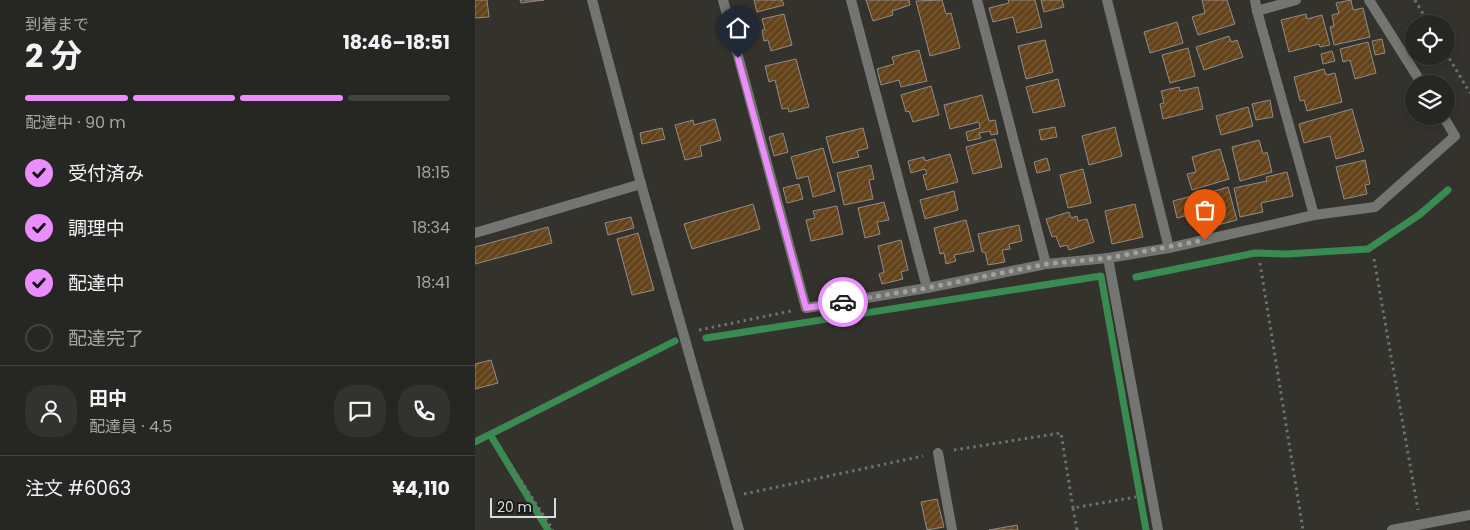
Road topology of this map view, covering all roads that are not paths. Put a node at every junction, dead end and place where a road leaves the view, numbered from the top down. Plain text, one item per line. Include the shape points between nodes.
1 (592, 0) edge
2 (723, 0) edge
3 (851, 0) edge
4 (977, 0) edge
5 (1107, 0) edge
6 (1255, 0) edge
7 (1297, 0) edge
8 (1369, 0) edge
9 (1257, 11) junction
10 (1416, 75) edge
11 (1448, 125) edge
12 (641, 184) junction
13 (1314, 215) junction
14 (475, 233) edge
15 (1169, 248) junction
16 (1108, 258) junction
17 (1046, 264) junction
18 (927, 288) junction
19 (938, 453) dead end
20 (1470, 516) edge
21 (739, 530) edge
22 (952, 530) edge
23 (1158, 530) edge
24 (1392, 530) edge

1 - 12 street
2 - 18 street via 806,308
3 - 18 street
4 - 17 street
5 - 15 street
6 - 9 street
7 - 9 street
8 - 10 street
9 - 13 street
11 - 13 street via 1455,136 1375,207
12 - 14 street
12 - 21 street
13 - 15 street
15 - 16 street
16 - 17 street
16 - 23 street
17 - 18 street
19 - 22 street
20 - 24 street

